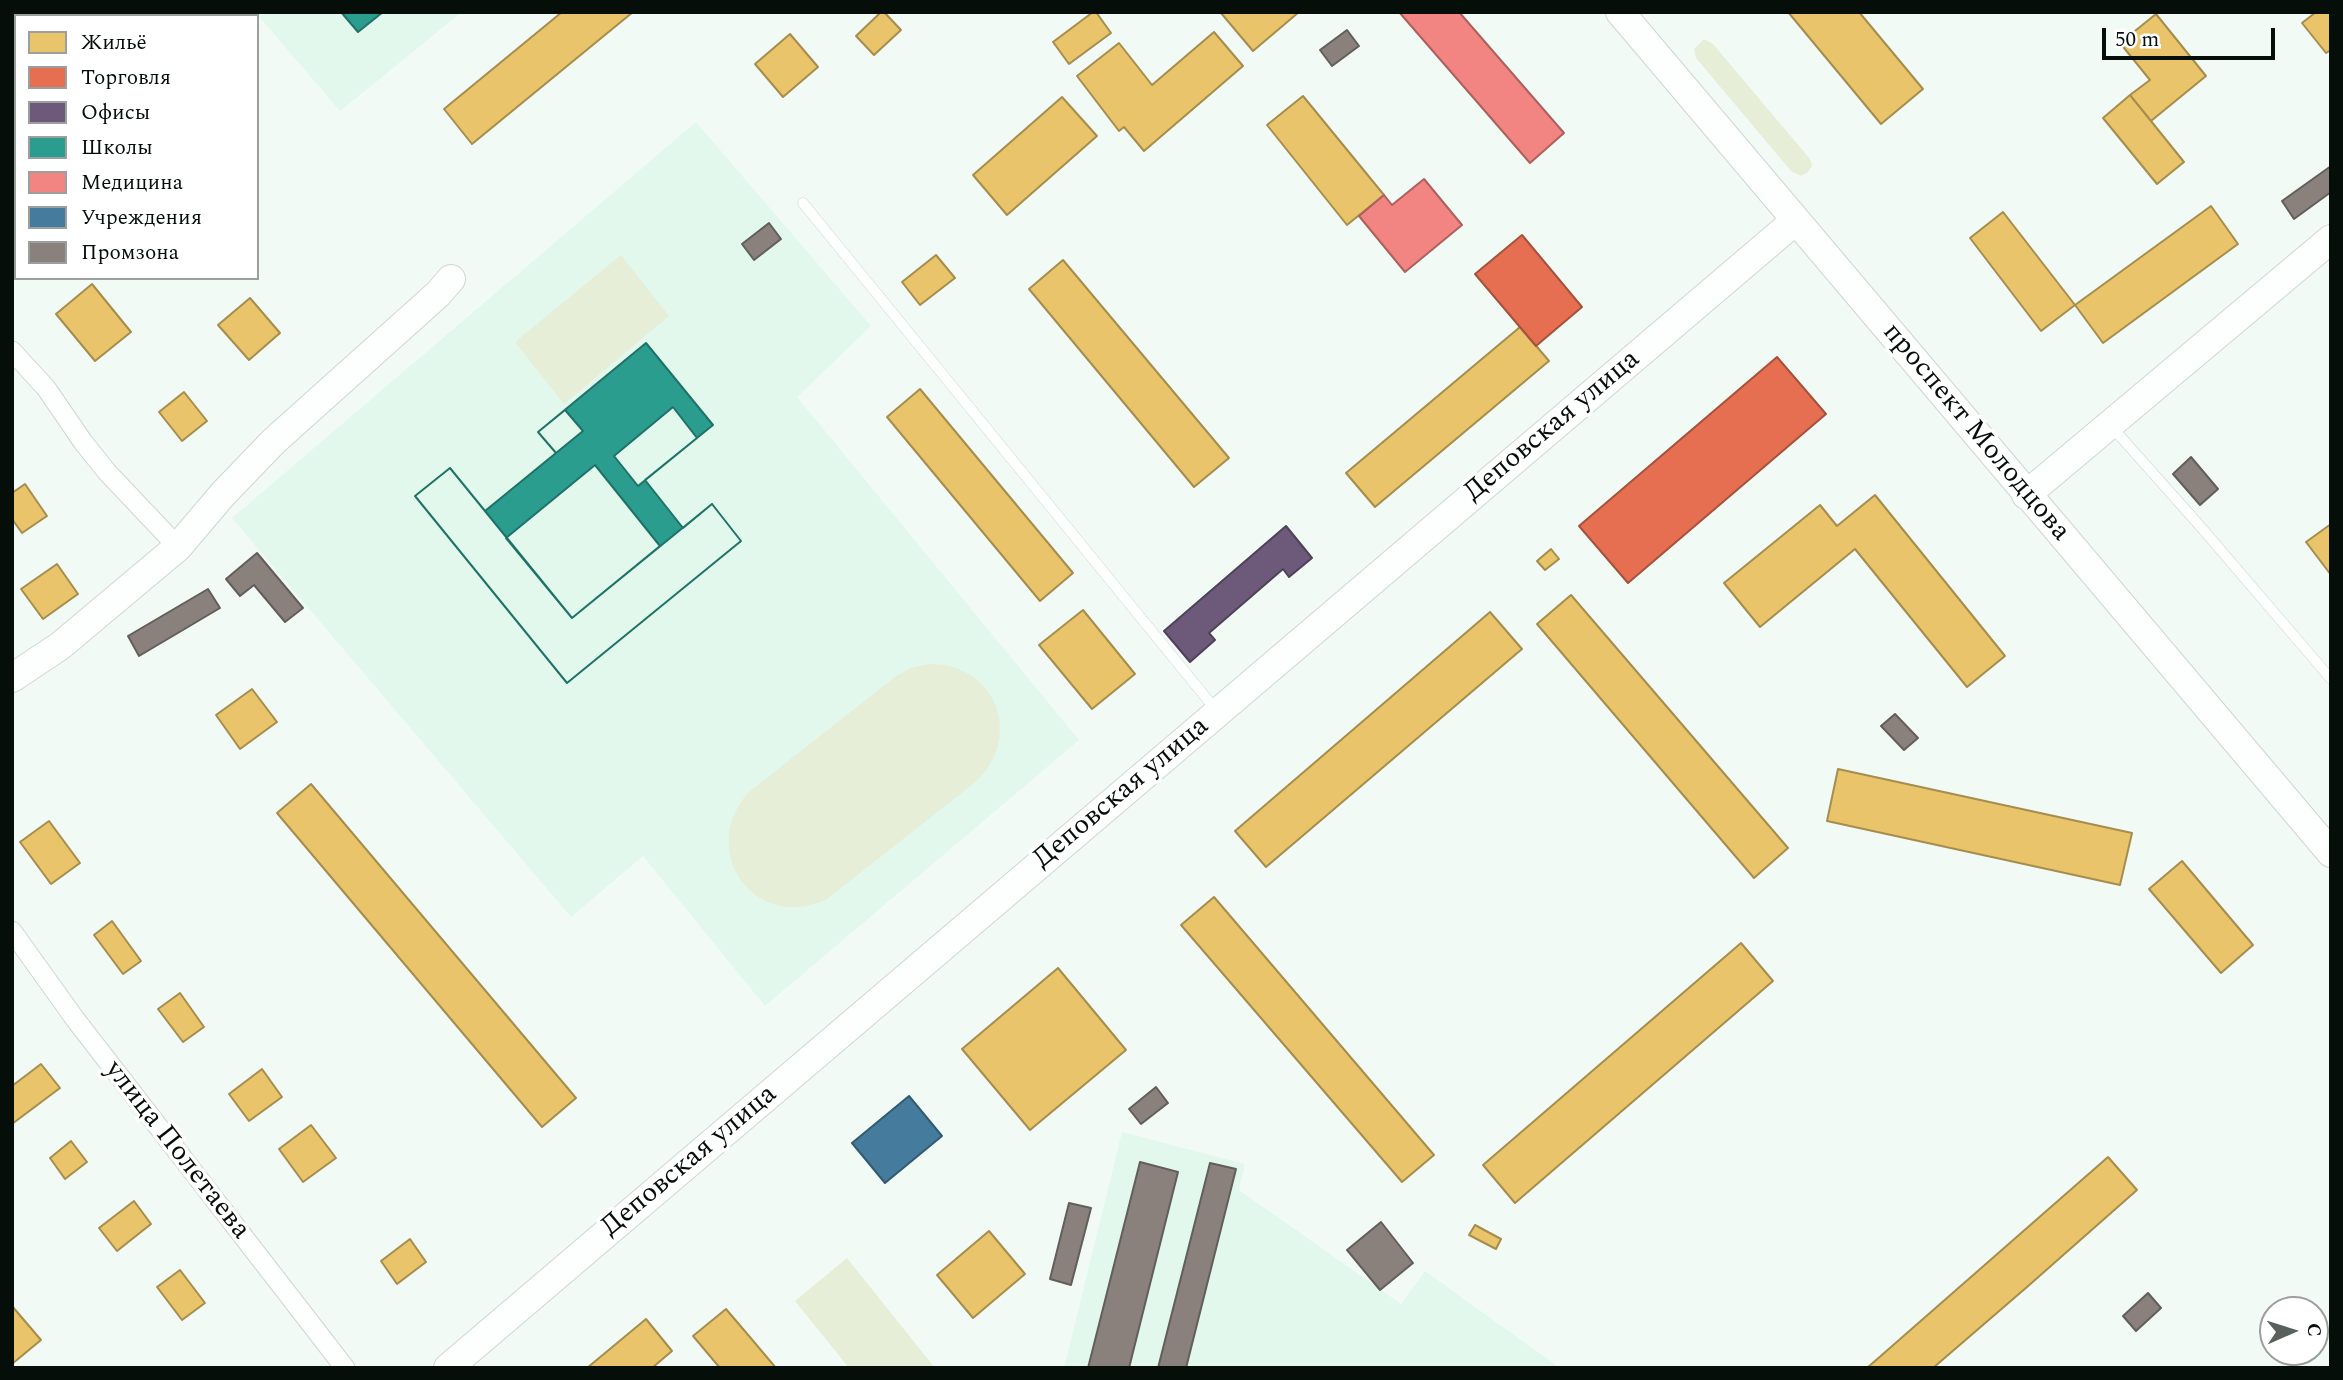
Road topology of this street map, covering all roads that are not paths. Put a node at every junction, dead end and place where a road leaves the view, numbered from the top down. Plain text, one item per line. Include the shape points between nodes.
1 (1620, 12) edge
2 (803, 203) dead end
3 (1795, 221) junction
4 (2331, 239) edge
5 (451, 279) dead end
6 (12, 351) edge
7 (2110, 425) junction
8 (2026, 495) junction
9 (178, 547) junction
10 (12, 678) edge
11 (2331, 679) edge
12 (1218, 712) junction
13 (2331, 853) edge
14 (12, 931) edge
15 (345, 1368) edge
16 (448, 1368) edge

1 - 3 street, проспект Молодцова
2 - 12 lane
3 - 8 street, проспект Молодцова
3 - 12 street, Деповская улица
4 - 7 street
5 - 9 street via 274,441
6 - 9 street via 46,388 107,472
7 - 8 street
7 - 11 lane
8 - 13 street, проспект Молодцова
9 - 10 street via 60,646
12 - 16 street, Деповская улица
14 - 15 street, улица Полетаева

